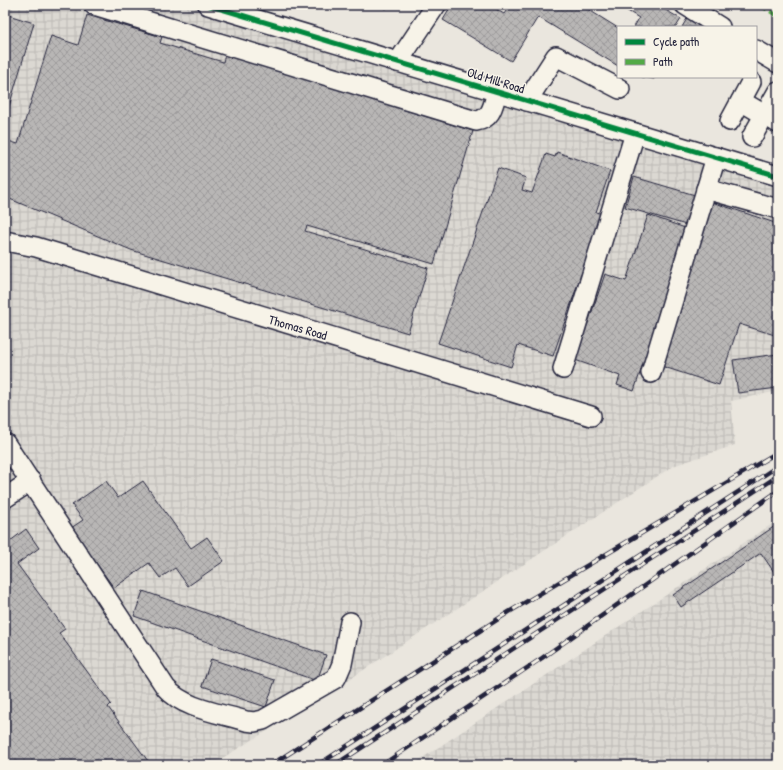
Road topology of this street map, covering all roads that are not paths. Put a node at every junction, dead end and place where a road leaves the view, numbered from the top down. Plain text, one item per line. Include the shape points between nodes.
1 (94, 5) edge
2 (208, 5) edge
3 (436, 5) edge
4 (685, 5) edge
5 (718, 26) edge
6 (757, 51) edge
7 (398, 62) junction
8 (778, 63) edge
9 (751, 82) dead end
10 (620, 89) dead end
11 (778, 91) edge
12 (497, 92) junction
13 (527, 101) junction
14 (741, 101) junction
15 (771, 119) edge
16 (730, 121) dead end
17 (635, 133) junction
18 (752, 137) dead end
19 (716, 157) junction
20 (778, 176) edge
21 (706, 189) junction
22 (778, 209) edge
23 (5, 241) edge
24 (563, 369) dead end
25 (651, 373) dead end
26 (591, 416) dead end
27 (5, 443) edge
28 (31, 481) junction
29 (5, 498) edge
30 (350, 622) dead end

1 - 12 street via 476,121 483,120 490,114
2 - 7 street, Old Mill Road
3 - 7 street
4 - 5 street
6 - 8 street
7 - 12 street, Old Mill Road
9 - 14 street
10 - 13 street via 556,56
11 - 15 street
12 - 13 street, Old Mill Road
13 - 17 street, Old Mill Road
14 - 15 street
14 - 16 street
15 - 18 street
17 - 19 street, Old Mill Road
17 - 24 street
19 - 20 street, Old Mill Road
19 - 21 street
21 - 22 street
21 - 25 street
23 - 26 street, Thomas Road via 36,248
27 - 28 street
28 - 29 street
28 - 30 street via 166,688 183,702 246,721 264,720 336,678 342,664

